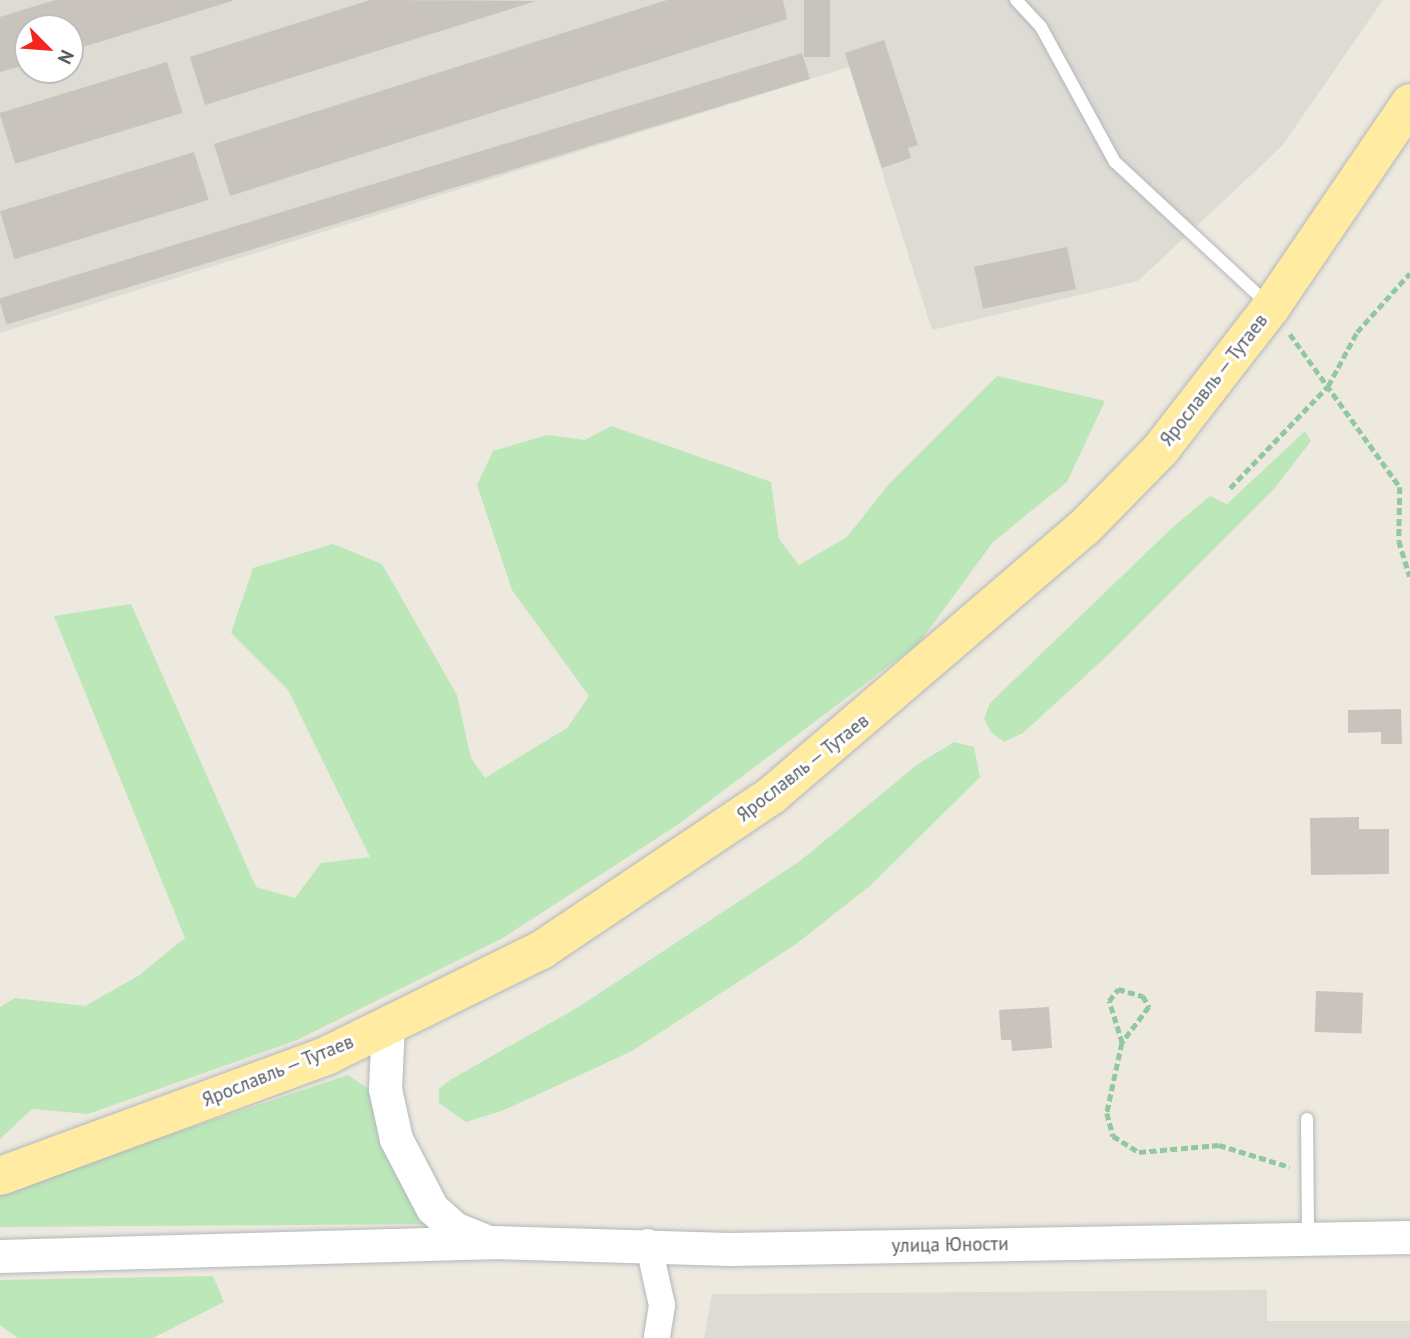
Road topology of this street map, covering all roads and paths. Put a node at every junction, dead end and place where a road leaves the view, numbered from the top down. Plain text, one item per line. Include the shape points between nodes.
1 (1016, 0) edge
2 (1410, 103) edge
3 (1410, 273) edge
4 (1271, 307) junction
5 (1328, 386) junction
6 (1230, 488) dead end
7 (1410, 576) edge
8 (388, 1024) junction
9 (1122, 1043) junction
10 (1307, 1119) dead end
11 (1307, 1173) junction
12 (0, 1176) edge
13 (1410, 1237) edge
14 (1308, 1239) junction
15 (490, 1242) junction
16 (648, 1242) junction
17 (0, 1256) edge
18 (657, 1338) edge

1 - 4 lane via 1041,27 1115,162
2 - 4 main road, Ярославль — Тутаев
3 - 5 path via 1357,332
4 - 5 path
4 - 8 main road, Ярославль — Тутаев via 1152,459 1084,528 878,709 652,880 543,949
5 - 6 path
5 - 7 path via 1400,487 1399,541
8 - 12 main road, Ярославль — Тутаев via 328,1055
8 - 15 street via 385,1089 414,1178 454,1228
9 - 9 path via 1149,1007 1143,996 1118,989 1109,1001
9 - 11 path via 1107,1113 1113,1136 1139,1152 1219,1145
10 - 11 lane
11 - 14 lane
13 - 14 street, улица Юности
14 - 16 street, улица Юности via 729,1249
15 - 16 street, улица Юности
15 - 17 street, улица Юности
16 - 18 street via 662,1305

